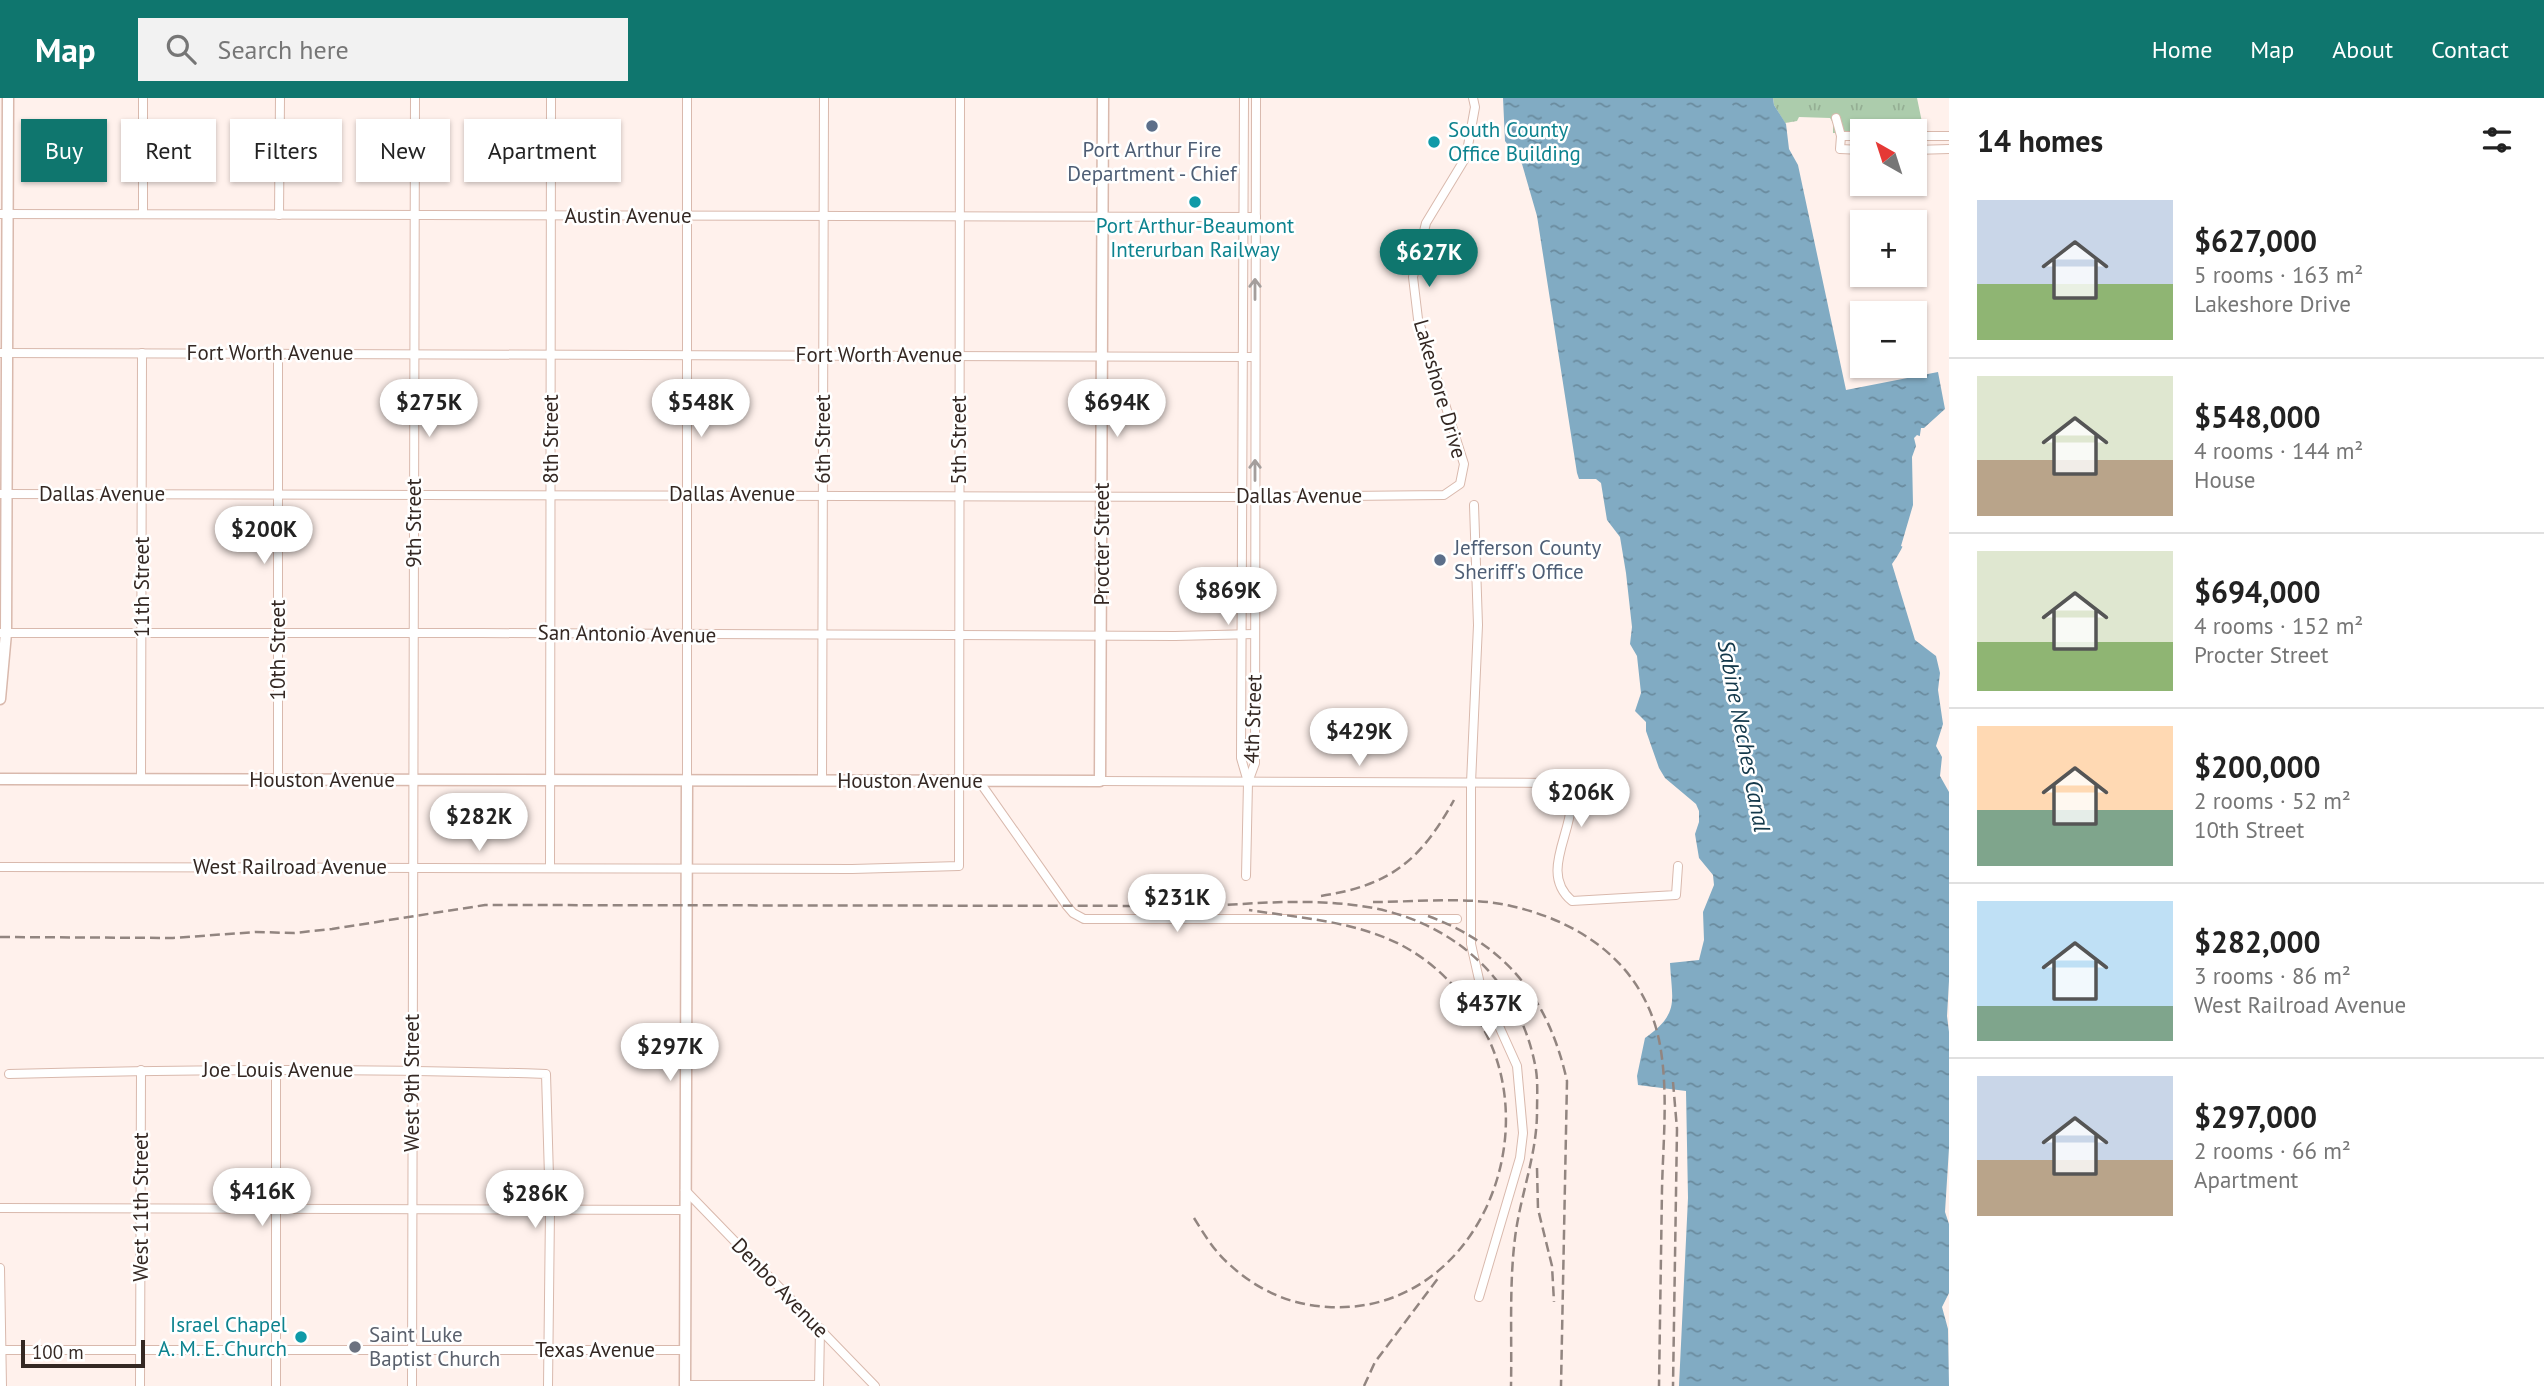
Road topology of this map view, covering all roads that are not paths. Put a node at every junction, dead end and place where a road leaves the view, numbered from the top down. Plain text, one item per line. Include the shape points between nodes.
1 (8, 98) edge
2 (143, 98) edge
3 (279, 98) edge
4 (415, 98) edge
5 (551, 98) edge
6 (687, 98) edge
7 (824, 98) edge
8 (960, 98) edge
9 (1103, 98) edge
10 (1244, 98) edge
11 (1256, 98) edge
12 (1473, 98) edge
13 (1836, 118) dead end
14 (1841, 136) junction
15 (1850, 136) edge
16 (1927, 136) edge
17 (1949, 136) edge
18 (1850, 149) edge
19 (1949, 149) edge
20 (1927, 150) edge
21 (4, 214) edge
22 (143, 214) junction
23 (279, 215) junction
24 (415, 215) junction
25 (551, 216) junction
26 (687, 216) junction
27 (823, 216) junction
28 (960, 216) junction
29 (1104, 217) junction
30 (1244, 217) junction
31 (1256, 217) junction
32 (4, 353) edge
33 (142, 353) junction
34 (278, 353) junction
35 (686, 353) junction
36 (414, 354) junction
37 (551, 354) junction
38 (823, 355) junction
39 (960, 355) junction
40 (1100, 356) junction
41 (1243, 356) junction
42 (1255, 357) junction
43 (1460, 484) joint
44 (3, 494) edge
45 (142, 494) junction
46 (278, 494) junction
47 (686, 494) junction
48 (414, 495) junction
49 (551, 495) junction
50 (823, 495) junction
51 (959, 495) junction
52 (1102, 496) junction
53 (1242, 497) junction
54 (1255, 497) junction
55 (1475, 505) dead end
56 (3, 633) edge
57 (142, 633) junction
58 (278, 633) junction
59 (414, 633) junction
60 (551, 633) junction
61 (1255, 634) junction
62 (686, 635) junction
63 (822, 635) junction
64 (959, 635) junction
65 (1242, 635) junction
66 (1102, 636) junction
67 (0, 699) edge
68 (0, 779) edge
69 (141, 780) junction
70 (278, 780) junction
71 (414, 780) junction
72 (550, 780) junction
73 (1100, 780) junction
74 (687, 781) junction
75 (822, 781) junction
76 (959, 781) junction
77 (979, 781) junction
78 (1248, 782) junction
79 (1471, 783) junction
80 (959, 866) joint
81 (1678, 866) dead end
82 (0, 867) edge
83 (414, 867) junction
84 (550, 868) junction
85 (686, 868) junction
86 (1245, 876) dead end
87 (1457, 919) dead end
88 (413, 1069) junction
89 (141, 1070) junction
90 (276, 1070) junction
91 (9, 1074) dead end
92 (685, 1190) junction
93 (0, 1208) edge
94 (141, 1209) junction
95 (276, 1209) junction
96 (413, 1210) junction
97 (685, 1210) junction
98 (550, 1211) junction
99 (0, 1268) edge
100 (1479, 1297) dead end
101 (820, 1328) junction
102 (141, 1349) junction
103 (276, 1349) junction
104 (412, 1349) junction
105 (1, 1350) edge
106 (548, 1350) junction
107 (685, 1350) junction
108 (685, 1385) edge
109 (820, 1385) edge
110 (2, 1386) edge
111 (140, 1386) edge
112 (276, 1386) edge
113 (412, 1386) edge
114 (548, 1386) edge
115 (876, 1386) edge

1 - 21 main road
2 - 22 street
3 - 23 street
4 - 24 street, 9th Street
5 - 25 street, 8th Street
6 - 26 street
7 - 27 street, 6th Street
8 - 28 street, 5th Street
9 - 29 main road, Procter Street
10 - 30 street, 4th Street
11 - 31 street, 4th Street
12 - 43 street, Lakeshore Drive via 1466,157 1426,223 1413,277 1418,319 1464,464
13 - 14 street
14 - 15 street
14 - 18 street via 1840,149
16 - 17 street
19 - 20 street
21 - 22 street, Austin Avenue
21 - 32 main road
22 - 23 street, Austin Avenue
23 - 24 street, Austin Avenue
24 - 25 street, Austin Avenue
24 - 36 street, 9th Street
25 - 26 street, Austin Avenue
25 - 37 street, 8th Street
26 - 27 street, Austin Avenue
26 - 35 street
27 - 28 street, Austin Avenue
27 - 38 street, 6th Street
28 - 29 street, Austin Avenue
28 - 39 street, 5th Street
29 - 30 street, Austin Avenue
29 - 40 main road, Procter Street
30 - 31 street, Austin Avenue
30 - 41 street, 4th Street
42 -> 31 street, 4th Street
32 - 33 street, Fort Worth Avenue
32 - 44 main road
33 - 34 street, Fort Worth Avenue
33 - 45 street, 11th Street
34 - 36 street, Fort Worth Avenue
34 - 46 street, 10th Street
35 - 37 street, Fort Worth Avenue
35 - 38 street, Fort Worth Avenue
35 - 47 street
36 - 37 street, Fort Worth Avenue
36 - 48 street, 9th Street
37 - 49 street, 8th Street
38 - 39 street, Fort Worth Avenue
38 - 50 street, 6th Street
39 - 40 street, Fort Worth Avenue
39 - 51 street, 5th Street
40 - 41 street, Fort Worth Avenue
40 - 52 main road, Procter Street
41 - 42 street, Fort Worth Avenue
41 - 53 street, 4th Street
54 -> 42 street, 4th Street
43 - 54 street, Dallas Avenue via 1444,495 1429,496
44 - 45 street, Dallas Avenue
44 - 56 main road
45 - 46 street, Dallas Avenue
45 - 57 street, 11th Street
46 - 48 street, Dallas Avenue
46 - 58 street, 10th Street
47 - 49 street, Dallas Avenue
47 - 50 street, Dallas Avenue
47 - 62 street
48 - 49 street, Dallas Avenue
48 - 59 street, 9th Street
49 - 60 street, 8th Street
50 - 51 street, Dallas Avenue
50 - 63 street, 6th Street
51 - 52 street, Dallas Avenue
51 - 64 street, 5th Street
52 - 53 street, Dallas Avenue
52 - 66 main road, Procter Street
53 - 54 street, Dallas Avenue
53 - 65 street, 4th Street
54 - 61 street, 4th Street
55 - 79 street via 1478,625
56 - 57 street, San Antonio Avenue
56 - 67 main road
57 - 58 street, San Antonio Avenue
57 - 69 street, 11th Street
58 - 59 street, San Antonio Avenue
58 - 70 street, 10th Street
59 - 60 street, San Antonio Avenue
59 - 71 street, 9th Street
60 - 62 street, San Antonio Avenue
60 - 72 street, 8th Street
61 - 65 street, San Antonio Avenue
61 - 78 street, 4th Street via 1255,763
62 - 63 street, San Antonio Avenue
62 - 74 street
63 - 64 street, San Antonio Avenue
63 - 75 street, 6th Street
64 - 66 street, San Antonio Avenue
64 - 76 street, 5th Street
65 - 66 street, San Antonio Avenue
65 - 78 street, 4th Street via 1241,758
66 - 73 main road, Procter Street
68 - 69 main road, Houston Avenue
69 - 70 main road, Houston Avenue
70 - 71 main road, Houston Avenue
71 - 72 main road, Houston Avenue
71 - 83 street, West 9th Street
72 - 74 main road, Houston Avenue
72 - 84 street, 8th Street
73 - 77 main road, Houston Avenue
73 - 78 street, Houston Avenue
74 - 75 main road, Houston Avenue
74 - 85 main road
75 - 76 main road, Houston Avenue
76 - 77 main road, Houston Avenue
76 - 80 street, 5th Street
77 - 87 street via 1067,906 1084,919
78 - 79 street, Houston Avenue
78 - 86 street
79 - 81 street, Houston Avenue via 1556,783 1566,789 1571,804 1556,872 1563,893 1572,901 1676,895
79 - 100 street via 1471,944 1480,984 1517,1066 1523,1133 1520,1158
80 - 85 street, West Railroad Avenue
82 - 83 street, West Railroad Avenue
83 - 84 street, West Railroad Avenue
83 - 88 street, West 9th Street
84 - 85 street, West Railroad Avenue
85 - 92 main road
88 - 90 street, Joe Louis Avenue
88 - 96 street, West 9th Street
88 - 98 street, Joe Louis Avenue via 546,1074
89 - 90 street, Joe Louis Avenue
89 - 91 street, Joe Louis Avenue
89 - 94 street, West 11th Street
90 - 95 street
92 - 97 main road
92 - 101 street, Denbo Avenue
93 - 94 street
94 - 95 street
94 - 102 street, West 11th Street
95 - 96 street
95 - 103 street
96 - 98 street
96 - 104 street, West 9th Street
97 - 98 street
97 - 107 main road
98 - 106 street
99 - 105 street
101 - 109 street
101 - 115 street, Denbo Avenue
102 - 103 street, Texas Avenue
102 - 105 street, Texas Avenue
102 - 111 street, West 11th Street
103 - 104 street, Texas Avenue
103 - 112 street
104 - 106 street, Texas Avenue
104 - 113 street, West 9th Street
105 - 110 street
106 - 107 street, Texas Avenue
106 - 114 street
107 - 108 main road
108 - 109 street

